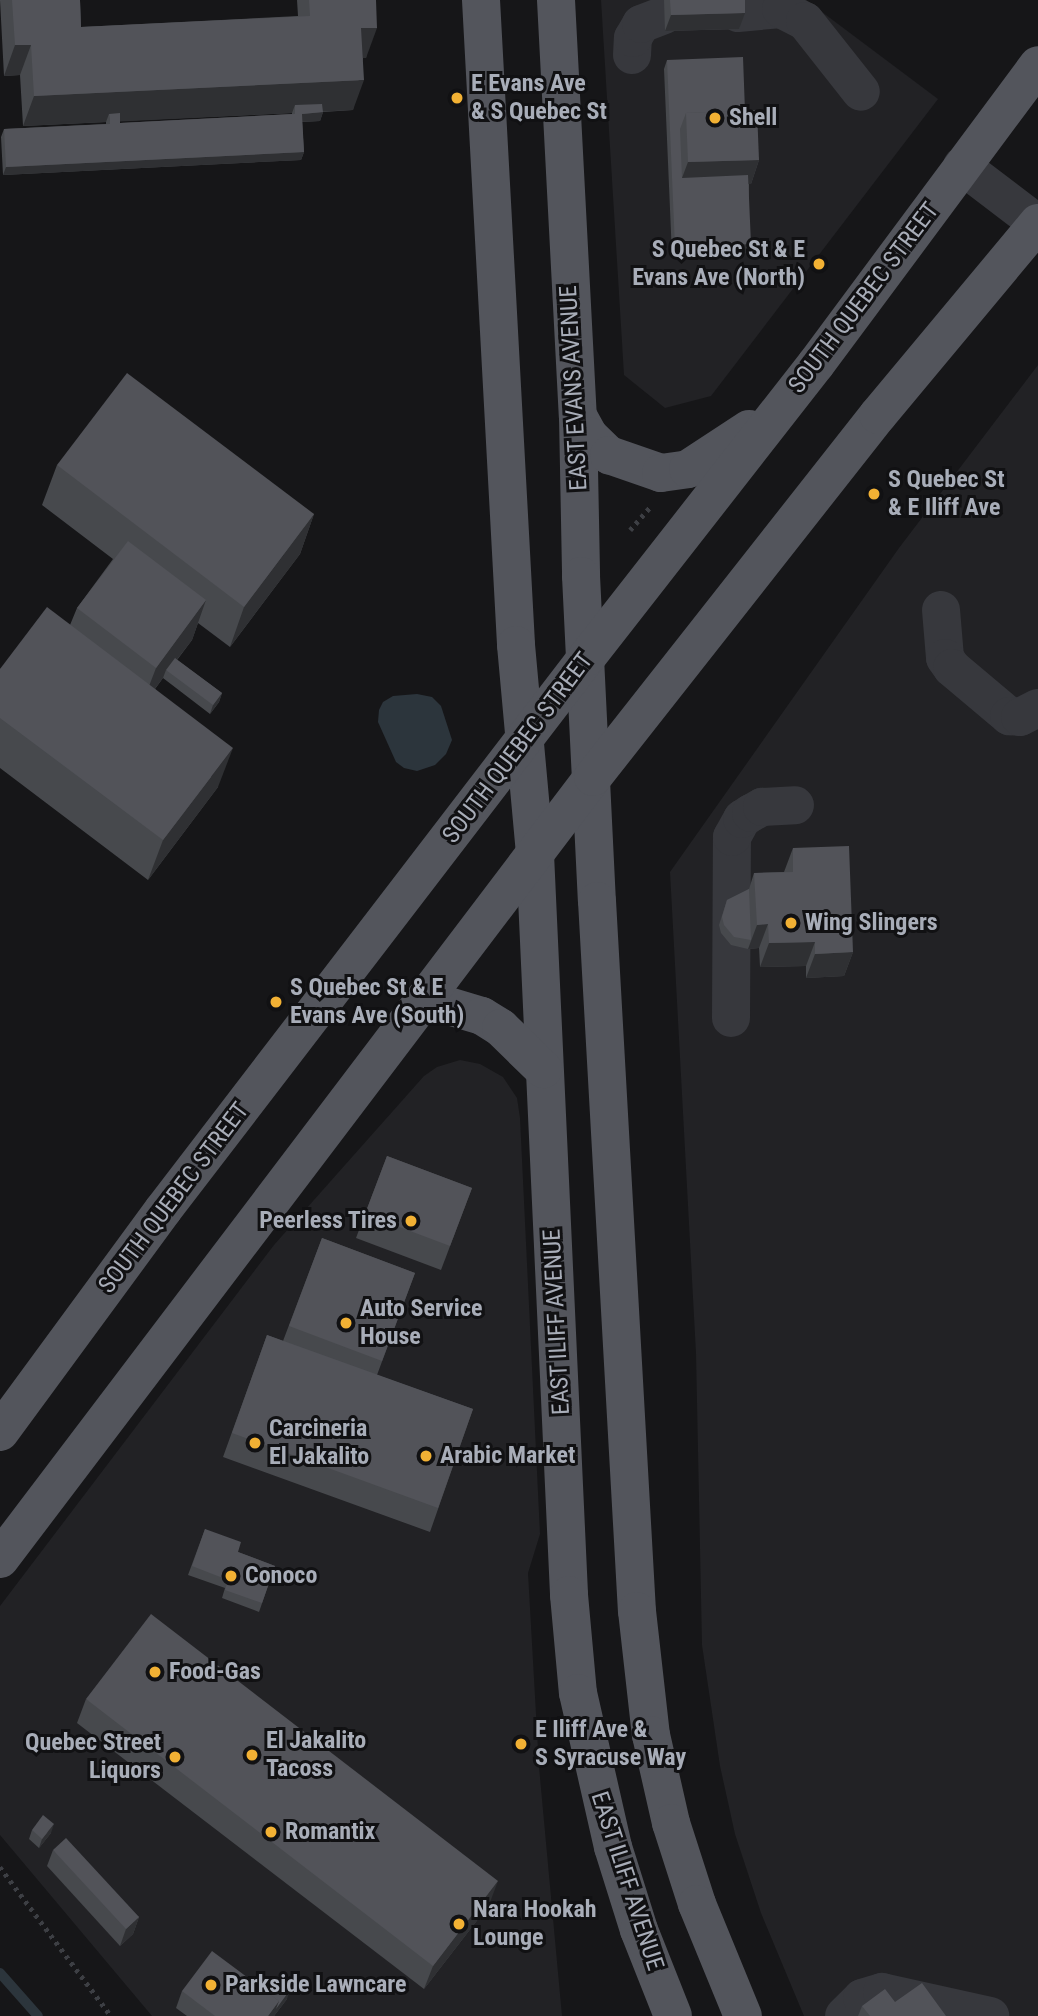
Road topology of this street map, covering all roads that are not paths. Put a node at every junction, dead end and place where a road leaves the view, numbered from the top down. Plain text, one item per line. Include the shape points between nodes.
1 (481, 0) edge
2 (556, 0) edge
3 (738, 13) edge
4 (664, 15) dead end
5 (632, 55) dead end
6 (1038, 65) edge
7 (861, 92) dead end
8 (962, 166) junction
9 (1038, 224) edge
10 (816, 364) junction
11 (578, 416) junction
12 (941, 610) dead end
13 (587, 657) junction
14 (1038, 708) edge
15 (524, 739) junction
16 (593, 777) junction
17 (795, 805) dead end
18 (535, 854) junction
19 (425, 999) junction
20 (731, 1018) dead end
21 (543, 1069) junction
22 (0, 1432) edge
23 (0, 1559) edge
24 (673, 2016) edge
25 (743, 2016) edge
26 (844, 2016) edge
27 (990, 2016) edge

1 - 15 main road via 506,494
2 - 11 main road, EAST EVANS AVENUE
3 - 7 street via 781,9 805,20
4 - 5 street via 641,24 633,38
6 - 8 main road, SOUTH QUEBEC STREET
8 - 9 street
8 - 10 main road, SOUTH QUEBEC STREET
9 - 16 main road via 878,415
10 - 11 main road via 729,445 677,472 661,473 609,456 589,436
10 - 13 main road, SOUTH QUEBEC STREET
11 - 13 main road, EAST EVANS AVENUE
12 - 14 street via 945,658 952,668 1009,716 1020,717
13 - 15 main road, SOUTH QUEBEC STREET
13 - 16 main road, EAST EVANS AVENUE
15 - 18 main road, EAST ILIFF AVENUE
15 - 22 main road, SOUTH QUEBEC STREET via 163,1210
16 - 18 main road
16 - 25 main road via 626,1437 645,1691 680,1854
17 - 20 street via 762,807 736,827 732,837
18 - 19 main road
18 - 21 main road, EAST ILIFF AVENUE
19 - 21 main road via 482,1016
19 - 23 main road
21 - 24 main road, EAST ILIFF AVENUE via 578,1693 613,1847
26 - 27 street via 862,1998 882,1992

